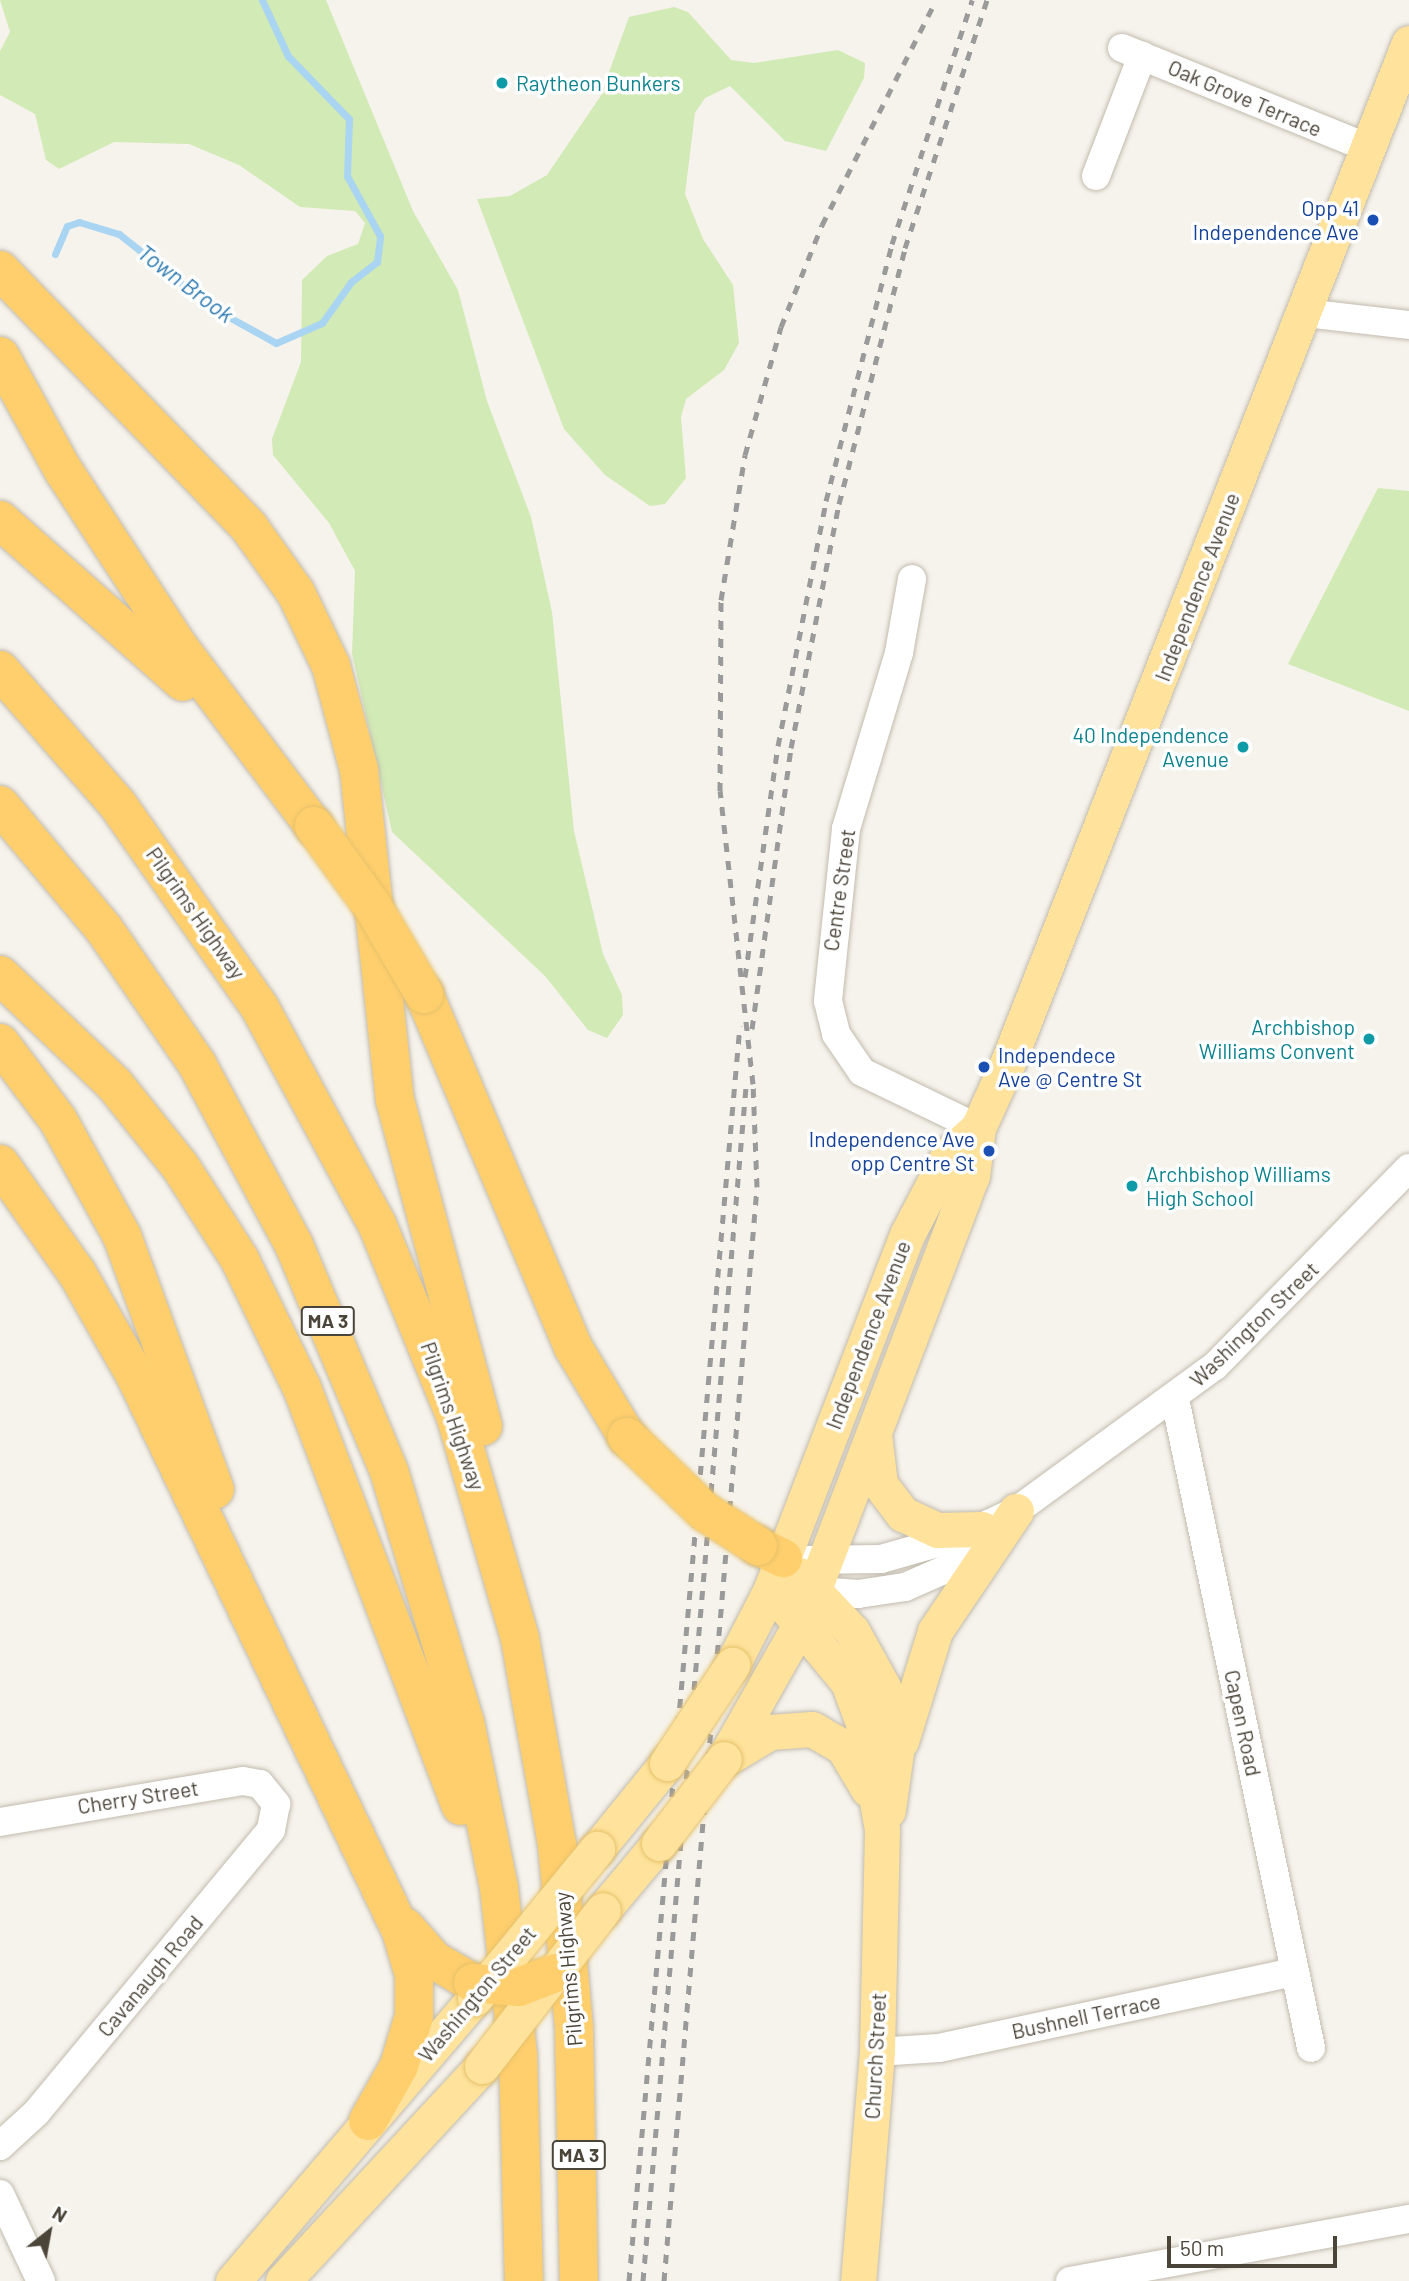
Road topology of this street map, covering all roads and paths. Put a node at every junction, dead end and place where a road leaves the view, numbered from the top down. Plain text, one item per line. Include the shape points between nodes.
1 (1409, 43) edge
2 (1368, 148) junction
3 (1096, 176) dead end
4 (0, 270) edge
5 (1305, 313) junction
6 (1409, 325) edge
7 (0, 356) edge
8 (0, 520) edge
9 (912, 579) dead end
10 (0, 670) edge
11 (0, 805) edge
12 (314, 826) junction
13 (0, 975) edge
14 (0, 1043) edge
15 (978, 1128) junction
16 (0, 1164) edge
17 (1409, 1168) edge
18 (1175, 1399) junction
19 (875, 1423) junction
20 (1016, 1511) junction
21 (982, 1529) junction
22 (771, 1564) junction
23 (819, 1577) junction
24 (802, 1623) junction
25 (287, 1693) junction
26 (536, 1720) junction
27 (724, 1759) junction
28 (896, 1772) junction
29 (273, 1795) joint
30 (0, 1822) edge
31 (882, 1830) junction
32 (390, 1905) junction
33 (1295, 1972) junction
34 (555, 1973) junction
35 (478, 1989) junction
36 (514, 2014) junction
37 (1311, 2048) dead end
38 (877, 2052) junction
39 (368, 2121) junction
40 (0, 2146) edge
41 (0, 2194) edge
42 (1409, 2219) edge
43 (41, 2281) edge
44 (233, 2281) edge
45 (283, 2281) edge
46 (524, 2281) edge
47 (579, 2281) edge
48 (858, 2281) edge
49 (1070, 2281) edge

1 - 2 main road, Independence Avenue
2 - 3 street, Oak Grove Terrace via 1132,52
2 - 5 main road, Independence Avenue
4 - 26 highway via 249,527 296,593 331,666 359,770 393,1088 500,1490
5 - 6 street
5 - 15 main road, Independence Avenue
7 - 12 highway via 63,470 164,624
8 - 12 highway via 159,658
9 - 15 street, Centre Street via 899,653 846,829 828,1002 836,1034 862,1072
10 - 26 highway, Pilgrims Highway / MA 3 via 91,772 197,912 281,1043 359,1185 404,1282 470,1458
11 - 36 highway, MA 3 via 104,929 197,1064 276,1209 344,1357 403,1511 465,1722 495,1867
12 - 22 highway, bridge via 424,994 573,1347 627,1437 705,1512
13 - 36 highway via 71,1038 145,1121 212,1213 267,1309 444,1751
14 - 25 highway via 64,1130 127,1247
15 - 19 main road, Independence Avenue via 972,1176
15 - 22 main road, Independence Avenue via 949,1154 908,1233
16 - 25 highway via 66,1257 125,1357
17 - 18 street, Washington Street via 1252,1332
18 - 20 street, Washington Street
18 - 33 street, Capen Road
19 - 21 main road via 876,1471 894,1505 925,1527
19 - 23 main road, Independence Avenue
20 - 21 street, Washington Street
20 - 23 street, Washington Street via 965,1558 924,1580 873,1593
20 - 28 main road via 961,1585 928,1646 908,1703
21 - 23 street, Washington Street
22 - 23 main road, Church Street
22 - 24 main road, Church Street
22 - 35 main road, Washington Street, bridge via 732,1665 667,1763
23 - 24 main road
23 - 28 main road, Church Street via 876,1672 892,1720
24 - 27 main road
24 - 31 main road, Church Street via 854,1695
25 - 32 highway
26 - 47 highway, Pilgrims Highway / MA 3 via 571,1981
27 - 31 main road via 770,1732 823,1732 855,1763
27 - 34 main road, bridge
28 - 31 main road, Church Street
29 - 30 street, Cherry Street via 243,1780
29 - 40 street, Cavanaugh Road via 271,1830 36,2113
31 - 38 main road, Church Street
32 - 35 highway via 434,1960
32 - 39 highway via 412,1961 414,2016 399,2066
33 - 37 street, Capen Road
33 - 38 street, Bushnell Terrace via 939,2048
34 - 35 highway, bridge via 519,1987
34 - 45 main road, bridge via 482,2066
35 - 39 main road, Washington Street
36 - 46 highway, MA 3
38 - 48 main road, Church Street
39 - 44 main road, Washington Street
41 - 43 street
42 - 49 street

